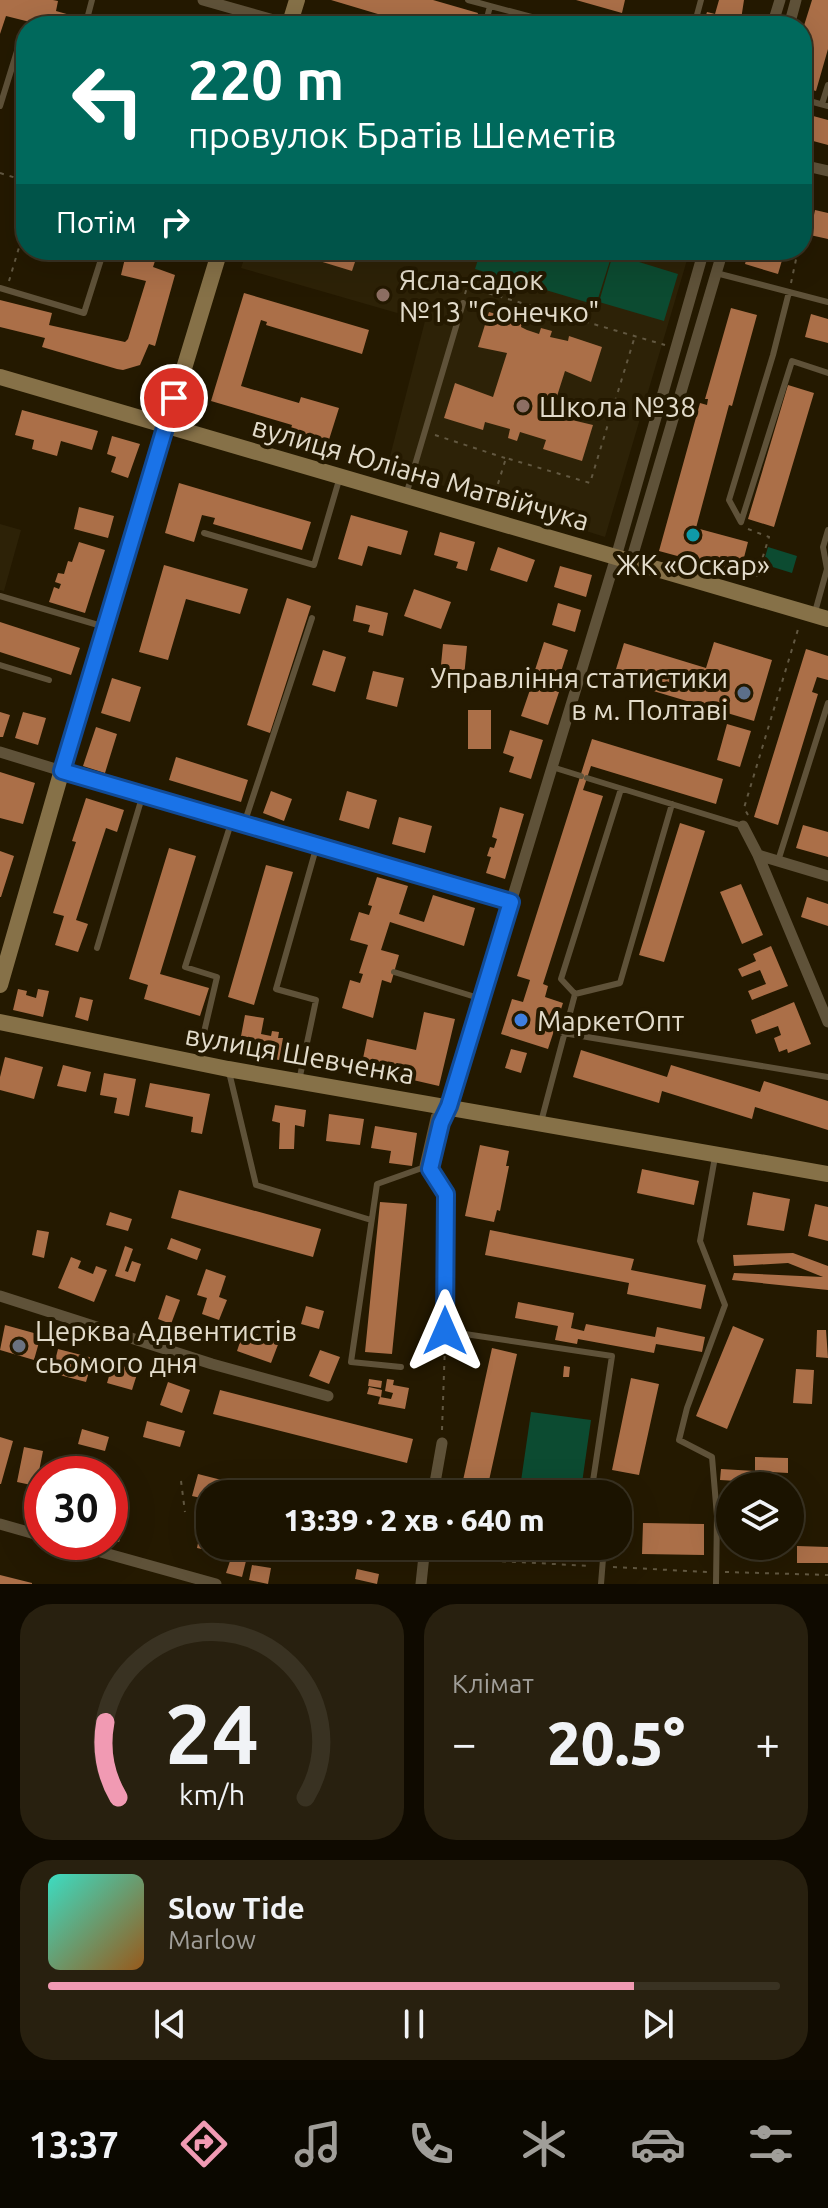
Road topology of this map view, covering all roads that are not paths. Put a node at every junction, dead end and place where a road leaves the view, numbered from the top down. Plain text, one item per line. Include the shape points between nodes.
1 (203, 0) edge
2 (468, 0) edge
3 (490, 6) junction
4 (259, 16) edge
5 (488, 16) edge
6 (528, 16) edge
7 (16, 54) edge
8 (828, 85) edge
9 (825, 105) edge
10 (0, 106) edge
11 (101, 260) edge
12 (217, 260) edge
13 (701, 260) edge
14 (720, 260) edge
15 (716, 273) junction
16 (3, 289) edge
17 (789, 292) junction
18 (3, 300) dead end
19 (828, 302) edge
20 (463, 303) road end
21 (828, 373) edge
22 (0, 377) edge
23 (759, 403) junction
24 (777, 408) junction
25 (166, 425) junction
26 (340, 476) junction
27 (406, 495) junction
28 (828, 530) edge
29 (204, 533) dead end
30 (624, 559) junction
31 (0, 596) edge
32 (821, 617) edge
33 (312, 618) dead end
34 (105, 627) junction
35 (0, 665) edge
36 (49, 680) dead end
37 (828, 703) edge
38 (0, 752) edge
39 (552, 767) junction
40 (62, 771) junction
41 (621, 789) junction
42 (143, 794) junction
43 (672, 804) junction
44 (232, 820) junction
45 (244, 824) junction
46 (743, 826) joint
47 (317, 845) junction
48 (758, 855) junction
49 (778, 861) junction
50 (828, 876) edge
51 (511, 902) junction
52 (97, 948) dead end
53 (394, 972) dead end
54 (0, 985) edge
55 (575, 994) junction
56 (482, 999) junction
57 (0, 1022) edge
58 (828, 1022) edge
59 (563, 1033) junction
60 (197, 1062) junction
61 (228, 1069) junction
62 (828, 1077) edge
63 (299, 1081) junction
64 (449, 1106) junction
65 (541, 1122) junction
66 (715, 1153) junction
67 (828, 1174) edge
68 (371, 1220) junction
69 (0, 1296) edge
70 (445, 1331) joint
71 (401, 1367) dead end
72 (328, 1396) dead end
73 (442, 1443) road end
74 (435, 1480) edge
75 (593, 1480) edge
76 (0, 1524) edge
77 (24, 1531) edge
78 (128, 1560) edge
79 (424, 1560) edge
80 (603, 1560) edge
81 (216, 1584) edge
82 (421, 1584) edge
83 (601, 1584) edge
84 (716, 1584) edge

1 - 4 street
2 - 3 lane
3 - 5 lane
3 - 6 lane
7 - 10 lane
8 - 9 lane
11 - 16 lane via 84,313
12 - 25 street
13 - 30 street
14 - 15 street
15 - 17 lane
15 - 30 street
16 - 18 lane
17 - 19 lane
17 - 23 lane
20 - 27 lane
21 - 24 lane via 792,361
22 - 25 street, вулиця Юліана Матвійчука
23 - 24 lane
23 - 24 lane via 729,500 741,522
25 - 26 street, вулиця Юліана Матвійчука
25 - 34 street
26 - 27 street, вулиця Юліана Матвійчука
26 - 29 lane via 314,565
27 - 30 street, вулиця Юліана Матвійчука
28 - 32 lane
30 - 32 street, вулиця Юліана Матвійчука
30 - 39 street
31 - 34 lane
33 - 45 lane
34 - 40 street
35 - 36 lane
37 - 49 lane
38 - 40 street
39 - 41 lane
39 - 51 street
40 - 42 lane
40 - 54 street
41 - 43 lane
41 - 55 lane via 561,979
42 - 44 lane
42 - 52 lane
43 - 46 lane
43 - 55 lane via 620,983
44 - 45 lane
44 - 60 lane via 185,967 217,977
45 - 47 lane
46 - 48 street
47 - 51 lane
47 - 63 lane via 276,989 316,1000
48 - 49 street
48 - 58 street
49 - 50 street
51 - 56 street
53 - 56 lane
55 - 59 lane
56 - 64 street
57 - 60 street, вулиця Шевченка
59 - 62 lane
59 - 65 lane
60 - 61 street, вулиця Шевченка
61 - 63 street, вулиця Шевченка
61 - 68 lane via 256,1185
63 - 64 street, вулиця Шевченка
64 - 65 street, вулиця Шевченка
64 - 68 lane via 434,1116 422,1168 377,1184
64 - 70 street via 430,1169 446,1194
65 - 66 street, вулиця Шевченка
66 - 67 street, вулиця Шевченка
66 - 84 lane via 700,1241 725,1305 679,1440 712,1457
68 - 71 lane via 351,1362
69 - 72 street
70 - 75 lane via 612,1356
73 - 74 street
76 - 77 street
78 - 81 street
79 - 82 street
80 - 83 lane

